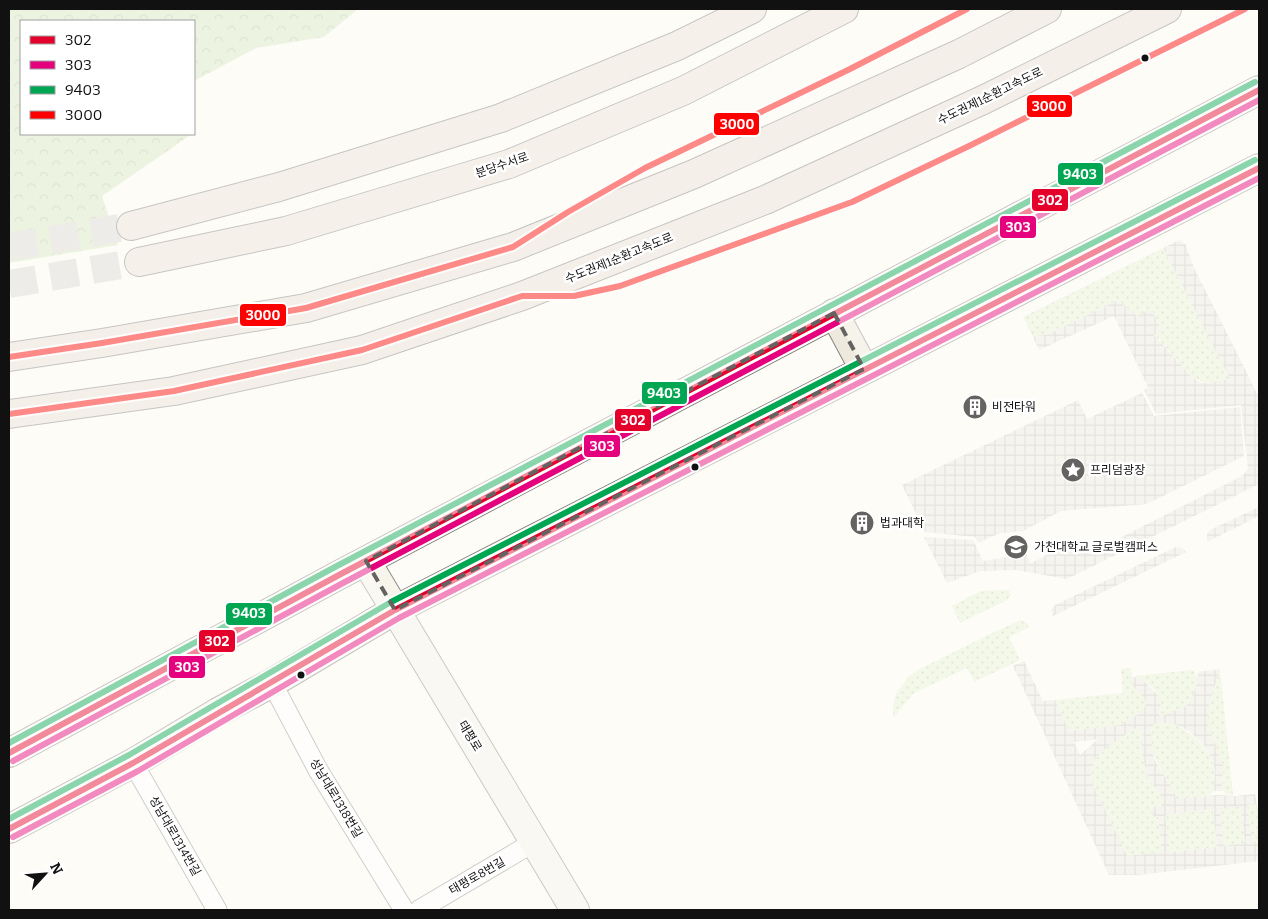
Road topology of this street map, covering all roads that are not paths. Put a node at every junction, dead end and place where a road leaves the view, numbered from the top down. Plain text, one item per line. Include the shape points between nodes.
1 (752, 9) edge
2 (844, 9) edge
3 (1047, 9) edge
4 (1167, 9) edge
5 (1259, 90) edge
6 (1259, 168) edge
7 (131, 226) tunnel mouth
8 (139, 262) tunnel mouth
9 (834, 313) junction
10 (9, 356) edge
11 (864, 370) junction
12 (9, 414) edge
13 (366, 561) junction
14 (395, 610) junction
15 (272, 682) junction
16 (9, 753) edge
17 (133, 763) junction
18 (9, 829) edge
19 (534, 842) junction
20 (217, 910) edge
21 (404, 910) edge
22 (419, 910) edge
23 (575, 910) edge

1 - 7 highway via 677,46 501,118 279,187
2 - 8 highway, 분당수서로 via 683,91 509,164 286,231
3 - 10 highway via 959,54 694,174 514,247 306,308
4 - 12 highway, 수도권제1순환고속도로 via 983,100 765,200 522,296 362,350 174,391
5 - 9 main road
6 - 11 main road
9 - 11 main road
9 - 13 main road
11 - 14 main road
13 - 14 main road, 태평로
13 - 16 main road
14 - 15 main road
14 - 19 main road, 태평로
15 - 17 main road
15 - 21 street, 성남대로1318번길 via 318,770
17 - 18 main road
17 - 20 street, 성남대로1314번길
19 - 22 street, 태평로8번길
19 - 23 main road, 태평로

